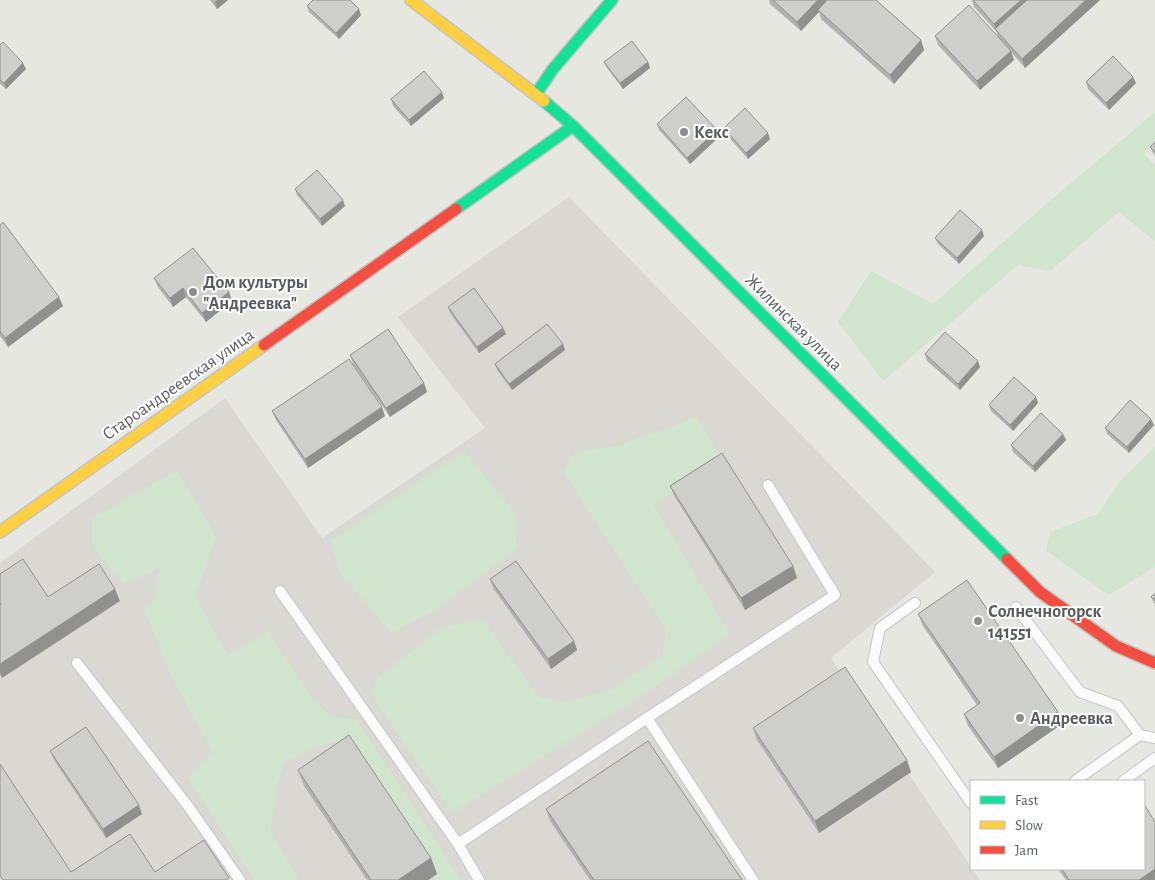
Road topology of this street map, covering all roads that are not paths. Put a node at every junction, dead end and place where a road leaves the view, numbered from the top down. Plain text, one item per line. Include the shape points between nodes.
1 (411, 0) edge
2 (612, 0) edge
3 (536, 94) junction
4 (573, 126) junction
5 (768, 485) dead end
6 (0, 532) edge
7 (280, 591) dead end
8 (915, 602) dead end
9 (1016, 607) dead end
10 (77, 663) dead end
11 (1155, 663) edge
12 (647, 718) junction
13 (1140, 735) junction
14 (1155, 738) edge
15 (1155, 758) edge
16 (1077, 780) edge
17 (1124, 780) edge
18 (970, 802) edge
19 (458, 844) junction
20 (240, 880) edge
21 (479, 880) edge
22 (753, 880) edge

1 - 3 main road, Жилинская улица
2 - 3 main road
3 - 4 main road, Жилинская улица
4 - 6 main road, Староандреевская улица
4 - 11 main road, Жилинская улица via 1040,592 1116,646
5 - 12 lane via 835,595
7 - 19 lane
8 - 18 lane via 880,628 873,662
9 - 13 lane via 1080,692 1118,706
10 - 20 lane via 188,806
12 - 19 lane
12 - 22 lane
13 - 14 lane
13 - 16 lane
15 - 17 lane
19 - 21 lane

